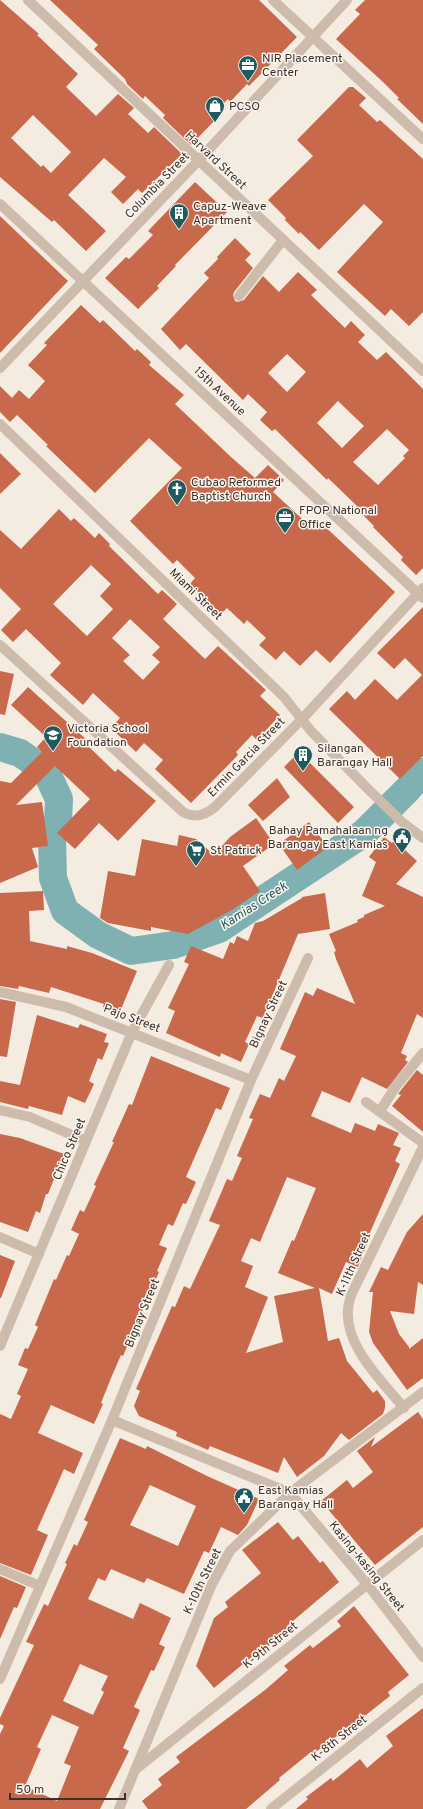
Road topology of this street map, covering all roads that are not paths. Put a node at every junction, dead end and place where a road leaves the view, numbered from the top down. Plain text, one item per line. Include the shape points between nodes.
1 (28, 0) edge
2 (274, 0) edge
3 (347, 0) edge
4 (313, 37) junction
5 (423, 139) edge
6 (198, 161) junction
7 (0, 204) edge
8 (283, 240) junction
9 (83, 281) junction
10 (239, 296) dead end
11 (0, 368) edge
12 (423, 371) edge
13 (0, 424) edge
14 (421, 593) edge
15 (0, 645) edge
16 (302, 718) junction
17 (423, 838) edge
18 (308, 958) dead end
19 (169, 965) dead end
20 (0, 992) edge
21 (132, 1032) junction
22 (423, 1053) edge
23 (251, 1080) junction
24 (366, 1102) dead end
25 (0, 1110) edge
26 (380, 1111) junction
27 (86, 1142) junction
28 (423, 1143) edge
29 (423, 1147) edge
30 (0, 1237) edge
31 (39, 1254) junction
32 (0, 1346) edge
33 (423, 1392) edge
34 (404, 1408) junction
35 (112, 1420) junction
36 (290, 1493) junction
37 (423, 1540) edge
38 (0, 1569) edge
39 (367, 1584) junction
40 (40, 1586) junction
41 (423, 1657) edge
42 (0, 1679) edge
43 (423, 1688) edge
44 (135, 1770) junction
45 (119, 1809) edge
46 (270, 1809) edge

1 - 6 street, Harvard Street
2 - 4 street
3 - 4 street, Columbia Street
4 - 5 street
4 - 6 street, Columbia Street
6 - 8 street, Harvard Street
6 - 9 street, Columbia Street
7 - 9 street, 15th Avenue
8 - 10 street
8 - 12 street, Harvard Street
9 - 11 street, Columbia Street
9 - 14 street, 15th Avenue
13 - 16 street, Miami Street via 284,697
14 - 16 street, Ermin Garcia Street
15 - 16 street, Ermin Garcia Street via 189,816 207,814 215,808
16 - 17 street, Miami Street via 367,788 403,823
18 - 23 street, Bignay Street
19 - 21 street, Chico Street
20 - 21 street, Pajo Street via 66,1007
21 - 23 street, Pajo Street
21 - 27 street, Chico Street
22 - 26 street via 396,1086
23 - 35 street, Bignay Street
24 - 26 street
25 - 27 street via 30,1117
26 - 28 street
27 - 31 street, Chico Street
29 - 34 street, K-11th Street via 348,1304 349,1327 356,1346 366,1363
30 - 31 street
31 - 32 street, Chico Street
33 - 34 street, K-10th Street
34 - 36 street, K-10th Street
35 - 36 street, Kasing-kasing Street
35 - 40 street, Bignay Street
36 - 39 street, Kasing-kasing Street
36 - 44 street, K-10th Street via 230,1551 212,1584
37 - 39 street, K-9th Street
38 - 40 street
39 - 41 street, Kasing-kasing Street
39 - 44 street, K-9th Street
40 - 42 street, Bignay Street
43 - 46 street, K-8th Street
44 - 45 street, K-10th Street

